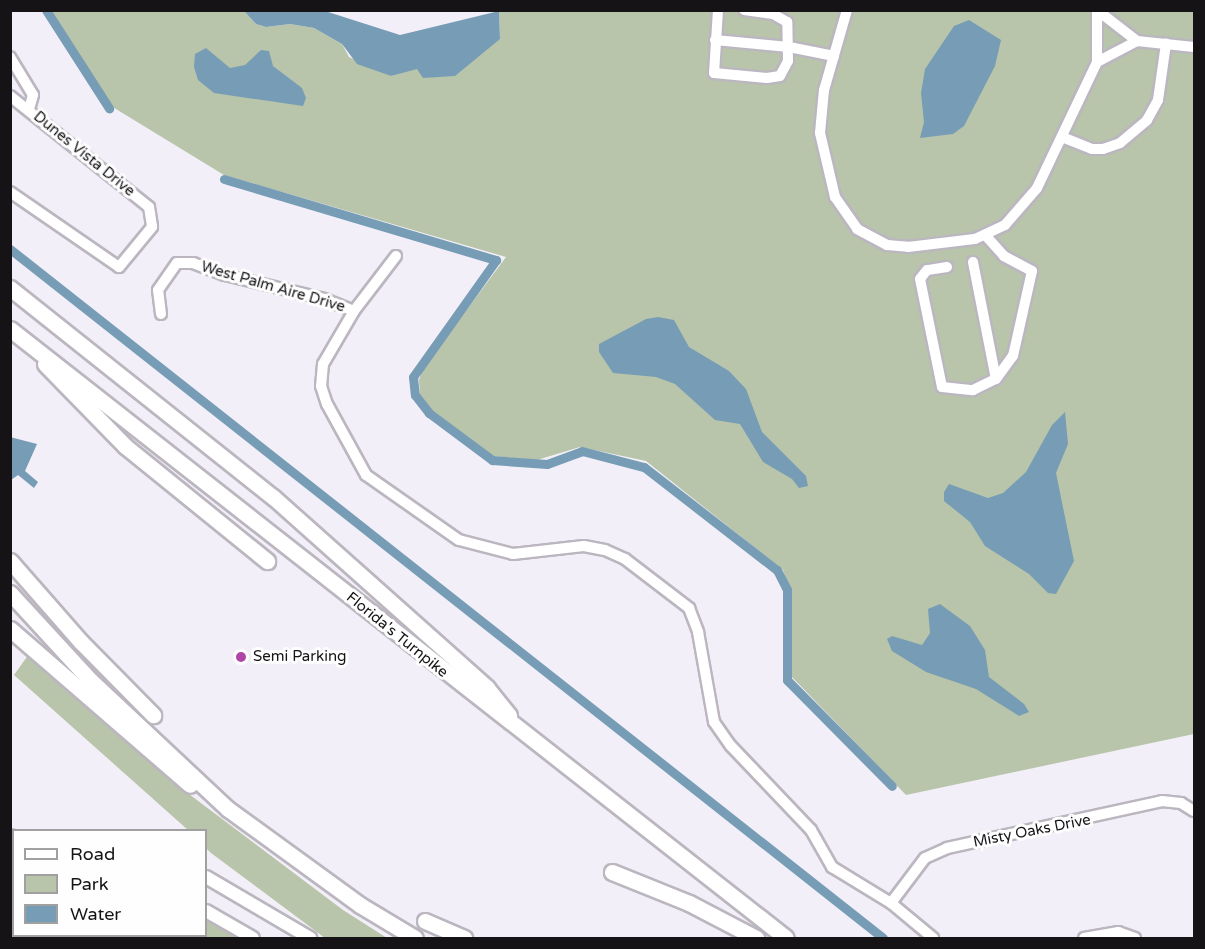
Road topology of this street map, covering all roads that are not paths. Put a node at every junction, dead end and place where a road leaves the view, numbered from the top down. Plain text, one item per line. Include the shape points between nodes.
1 (718, 10) edge
2 (744, 10) edge
3 (848, 10) edge
4 (1097, 10) edge
5 (715, 40) junction
6 (1137, 41) junction
7 (1166, 45) junction
8 (789, 47) junction
9 (1194, 48) edge
10 (834, 56) junction
11 (10, 57) edge
12 (1097, 62) junction
13 (10, 96) edge
14 (30, 109) junction
15 (1062, 137) junction
16 (10, 192) edge
17 (986, 235) junction
18 (396, 256) dead end
19 (973, 262) dead end
20 (947, 267) dead end
21 (10, 288) edge
22 (354, 311) junction
23 (161, 314) dead end
24 (10, 329) edge
25 (33, 347) junction
26 (996, 379) junction
27 (10, 561) edge
28 (267, 561) dead end
29 (10, 593) edge
30 (10, 629) edge
31 (153, 714) dead end
32 (522, 732) junction
33 (228, 809) junction
34 (1194, 811) edge
35 (612, 872) dead end
36 (207, 878) edge
37 (891, 903) junction
38 (207, 912) edge
39 (425, 921) dead end
40 (253, 939) edge
41 (310, 939) edge
42 (415, 939) edge
43 (464, 939) edge
44 (756, 939) edge
45 (786, 939) edge
46 (933, 939) edge
47 (1084, 939) edge
48 (1135, 939) edge

1 - 5 street
2 - 8 street via 781,17 787,22
3 - 10 street
4 - 6 street
4 - 12 street
5 - 8 street
5 - 8 street via 712,67 720,75 775,78 787,67
6 - 7 street
6 - 12 street
7 - 9 street
7 - 15 street via 1158,100 1147,120 1120,143 1104,149 1092,149
8 - 10 street
10 - 17 street via 820,112 820,133 835,197 857,229 887,245 908,247
11 - 14 street via 33,95
12 - 15 street
13 - 14 street, Dunes Vista Drive
14 - 16 street, Dunes Vista Drive via 149,207 152,227 119,267
15 - 17 street via 1019,213
17 - 26 street via 1004,256 1032,271 1012,356
18 - 22 street, West Palm Aire Drive
19 - 26 street
20 - 26 street via 927,270 920,279 942,387 973,390
21 - 32 highway via 273,497 487,688
22 - 23 street, West Palm Aire Drive via 324,298 225,275 193,263 177,263 158,290
22 - 37 street, West Palm Aire Drive via 323,364 321,386 366,475 459,540 513,554 584,546 605,550 625,559 688,608 698,632 714,722 731,746 811,830 832,867
24 - 25 highway, Florida's Turnpike
25 - 28 highway via 49,370 125,446
25 - 32 highway, Florida's Turnpike
27 - 31 highway via 81,642
29 - 33 highway via 90,680
30 - 33 highway via 189,784
32 - 45 highway, Florida's Turnpike
33 - 42 highway via 360,905
34 - 37 street, Misty Oaks Drive via 1181,803 1161,801 947,848 925,858
35 - 44 highway via 689,903
36 - 41 main road
37 - 46 street, West Palm Aire Drive
38 - 40 main road
39 - 43 highway
47 - 48 street via 1118,932

